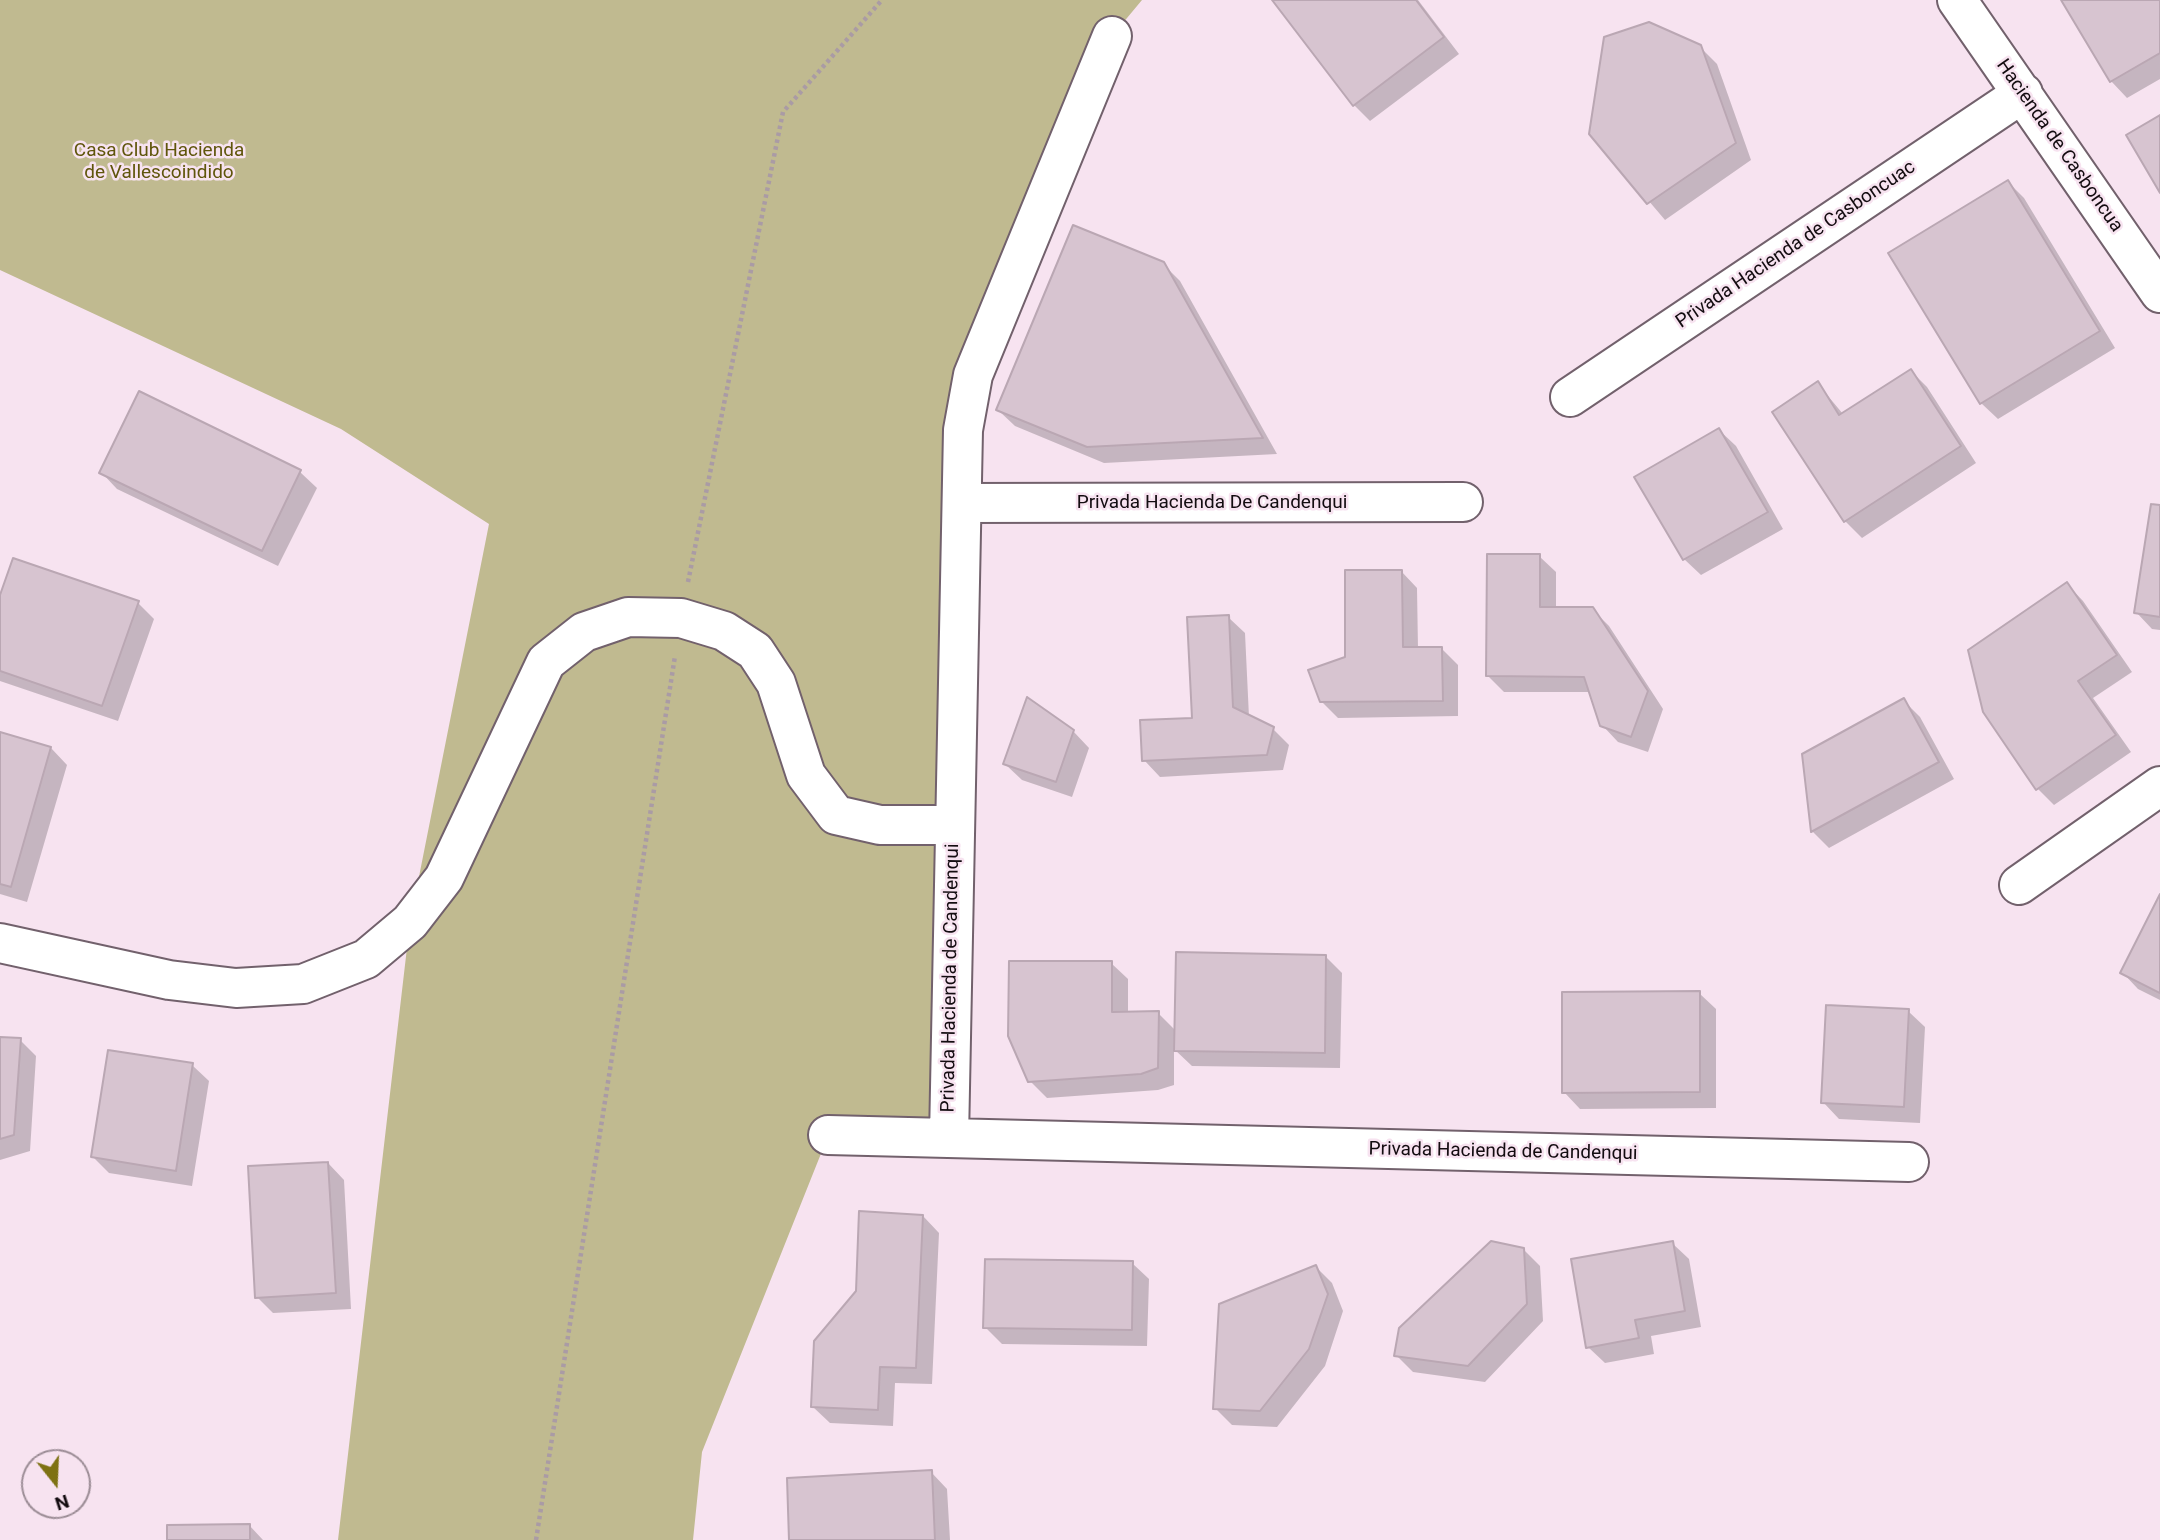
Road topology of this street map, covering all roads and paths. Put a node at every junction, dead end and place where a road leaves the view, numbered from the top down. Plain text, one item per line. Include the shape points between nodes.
1 (882, 0) edge
2 (1957, 0) edge
3 (1112, 36) dead end
4 (2023, 93) junction
5 (2160, 293) edge
6 (1570, 397) dead end
7 (1463, 502) dead end
8 (962, 503) junction
9 (681, 618) junction
10 (2160, 786) edge
11 (953, 825) junction
12 (2019, 885) dead end
13 (0, 943) edge
14 (828, 1135) dead end
15 (949, 1138) junction
16 (1909, 1162) dead end
17 (536, 1540) edge

1 - 9 path via 783,111
2 - 4 street, Hacienda de Casboncua
3 - 8 street, Privada Hacienda De Candenqui via 973,376 964,430
4 - 5 street, Hacienda de Casboncua
4 - 6 street, Privada Hacienda de Casboncuac
7 - 8 street, Privada Hacienda De Candenqui
8 - 11 street, Privada Hacienda De Candenqui
9 - 11 street, Privada Hacienda de Candenqui via 724,631 755,650 776,683 806,775 836,815 880,825
9 - 13 street, Privada Hacienda de Candenqui via 628,617 584,632 546,662 444,878 410,922 366,959 303,984 236,988 169,980
9 - 17 path
10 - 12 street
11 - 15 street, Privada Hacienda de Candenqui
14 - 15 street
15 - 16 street, Privada Hacienda de Candenqui

